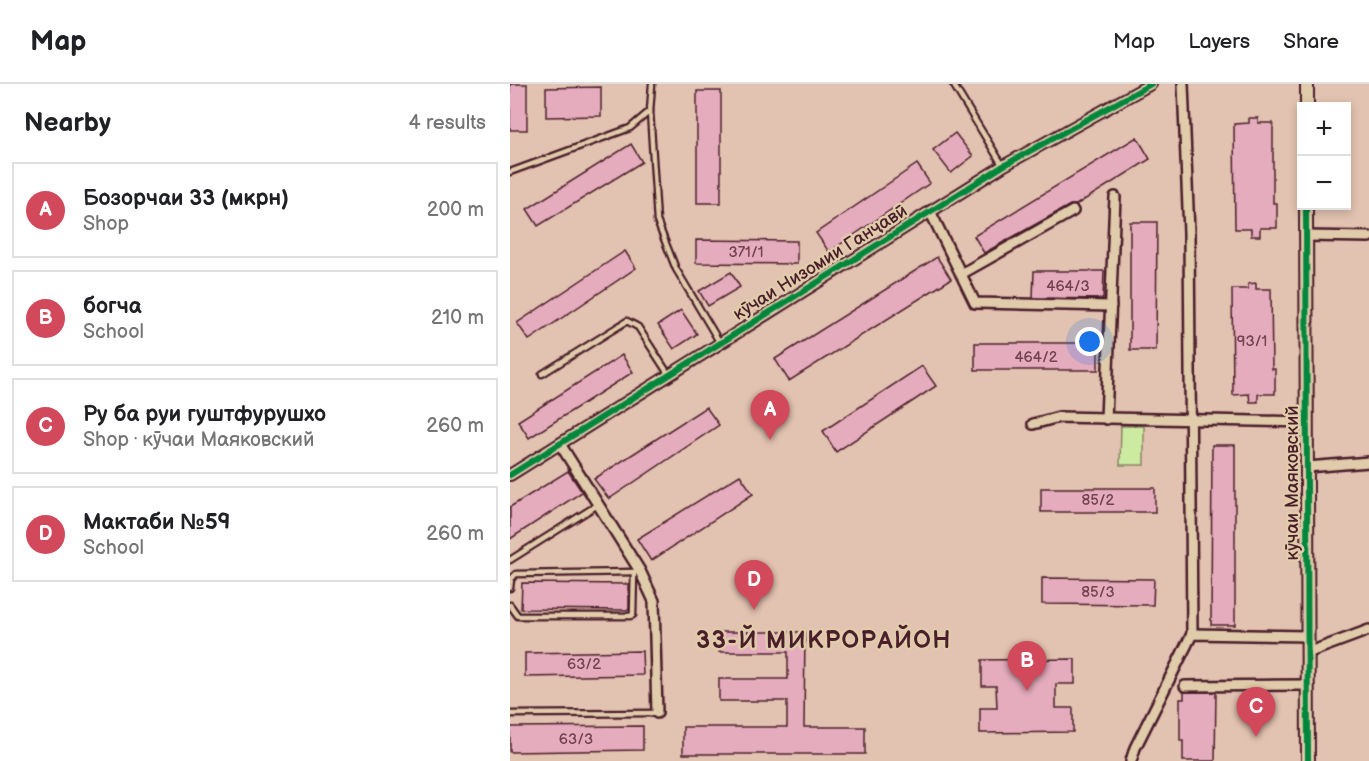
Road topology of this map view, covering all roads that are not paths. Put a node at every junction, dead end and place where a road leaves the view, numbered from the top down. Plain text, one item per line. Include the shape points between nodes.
1 (652, 84) edge
2 (953, 84) edge
3 (1151, 84) edge
4 (1183, 84) edge
5 (1307, 84) edge
6 (1307, 102) edge
7 (650, 111) junction
8 (1003, 166) junction
9 (510, 172) edge
10 (1115, 197) dead end
11 (1306, 210) edge
12 (930, 211) junction
13 (1073, 212) dead end
14 (1306, 236) junction
15 (1369, 237) edge
16 (961, 274) junction
17 (1111, 306) junction
18 (720, 343) junction
19 (542, 374) dead end
20 (669, 375) junction
21 (1106, 419) junction
22 (1190, 420) junction
23 (1307, 422) junction
24 (1033, 424) dead end
25 (560, 444) junction
26 (1369, 462) edge
27 (1307, 467) junction
28 (510, 475) edge
29 (599, 504) junction
30 (510, 560) edge
31 (637, 572) junction
32 (510, 588) edge
33 (510, 605) edge
34 (1369, 630) edge
35 (1192, 634) junction
36 (1307, 636) junction
37 (1307, 653) junction
38 (1307, 685) junction
39 (1185, 686) dead end
40 (657, 713) joint
41 (510, 714) edge
42 (1131, 761) edge
43 (1308, 761) edge

1 - 7 lane
2 - 8 lane
3 - 8 street, кӯчаи Низомии Ганҷавӣ
4 - 22 street
5 - 6 street
7 - 9 lane via 630,128
7 - 18 lane via 657,221 676,269
8 - 12 street, кӯчаи Низомии Ганҷавӣ
10 - 17 street
11 - 14 street, кӯчаи Маяковский
12 - 16 street
12 - 18 street, кӯчаи Низомии Ганҷавӣ
13 - 16 street
14 - 15 street
14 - 23 street, кӯчаи Маяковский
16 - 17 street via 975,303
17 - 21 street
18 - 20 street, кӯчаи Низомии Ганҷавӣ
19 - 20 lane via 627,321 638,327
20 - 25 street, кӯчаи Низомии Ганҷавӣ
21 - 22 street
21 - 24 street via 1059,417
22 - 23 street
22 - 35 street
23 - 27 street, кӯчаи Маяковский
25 - 28 street, кӯчаи Низомии Ганҷавӣ
25 - 29 street
26 - 27 street
27 - 36 street, кӯчаи Маяковский
29 - 30 lane
29 - 31 street
31 - 32 lane via 516,574
31 - 33 lane via 630,616 518,616
31 - 40 street via 654,601
34 - 37 street
35 - 36 street
35 - 42 street
36 - 37 street, кӯчаи Маяковский
37 - 38 street, кӯчаи Маяковский
38 - 39 street
38 - 43 street, кӯчаи Маяковский
40 - 41 lane

